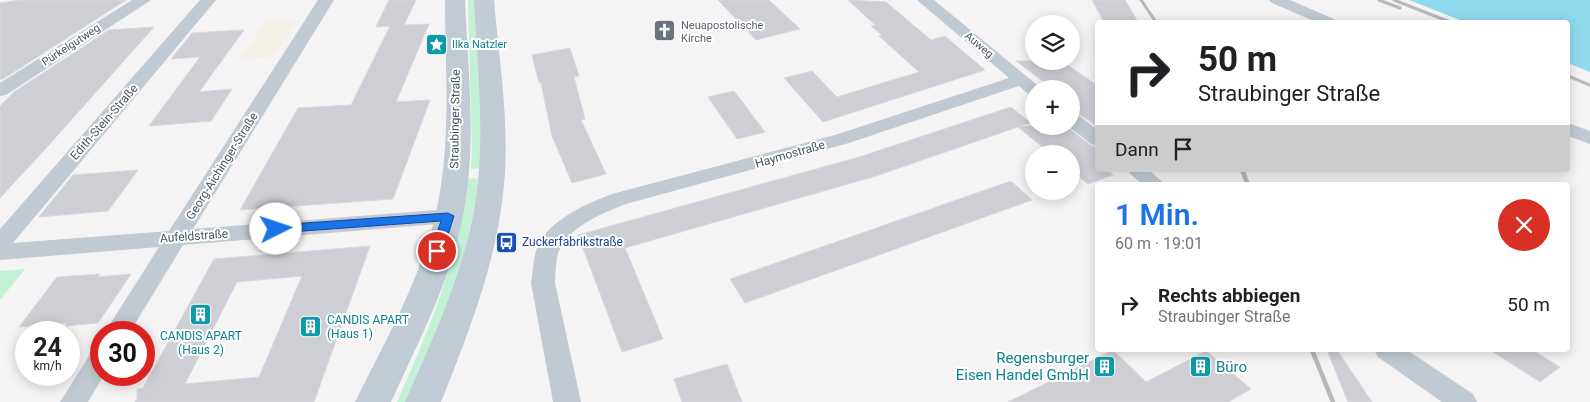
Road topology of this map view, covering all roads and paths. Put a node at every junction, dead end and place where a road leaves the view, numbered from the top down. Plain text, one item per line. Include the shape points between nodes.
1 (143, 0) edge
2 (208, 0) edge
3 (326, 0) edge
4 (455, 0) edge
5 (484, 0) edge
6 (925, 0) edge
7 (1277, 0) edge
8 (1323, 20) edge
9 (1025, 83) edge
10 (1025, 86) edge
11 (0, 91) edge
12 (1080, 126) edge
13 (1570, 129) edge
14 (1095, 138) edge
15 (1590, 138) edge
16 (1139, 172) edge
17 (1152, 182) edge
18 (448, 216) junction
19 (177, 237) junction
20 (0, 244) edge
21 (0, 252) edge
22 (124, 321) edge
23 (1390, 352) edge
24 (90, 376) edge
25 (74, 402) edge
26 (373, 402) edge
27 (423, 402) edge
28 (567, 402) edge
29 (1463, 402) edge

1 - 11 street, Pürkelgutweg
2 - 20 street, Edith-Stein-Straße
3 - 19 street, Georg-Aichinger-Straße
4 - 18 main road, Straubinger Straße via 458,144
5 - 27 main road via 493,140 488,204 472,277
6 - 9 street, Auweg
7 - 8 street
10 - 28 street, Haymostraße via 619,199 588,212 563,230 549,247 542,283
12 - 14 street
13 - 15 street
16 - 17 street
18 - 19 street, Aufeldstraße
18 - 26 main road, Straubinger Straße via 432,269
19 - 21 street, Aufeldstraße
19 - 22 street, Georg-Aichinger-Straße
23 - 29 street
24 - 25 street

